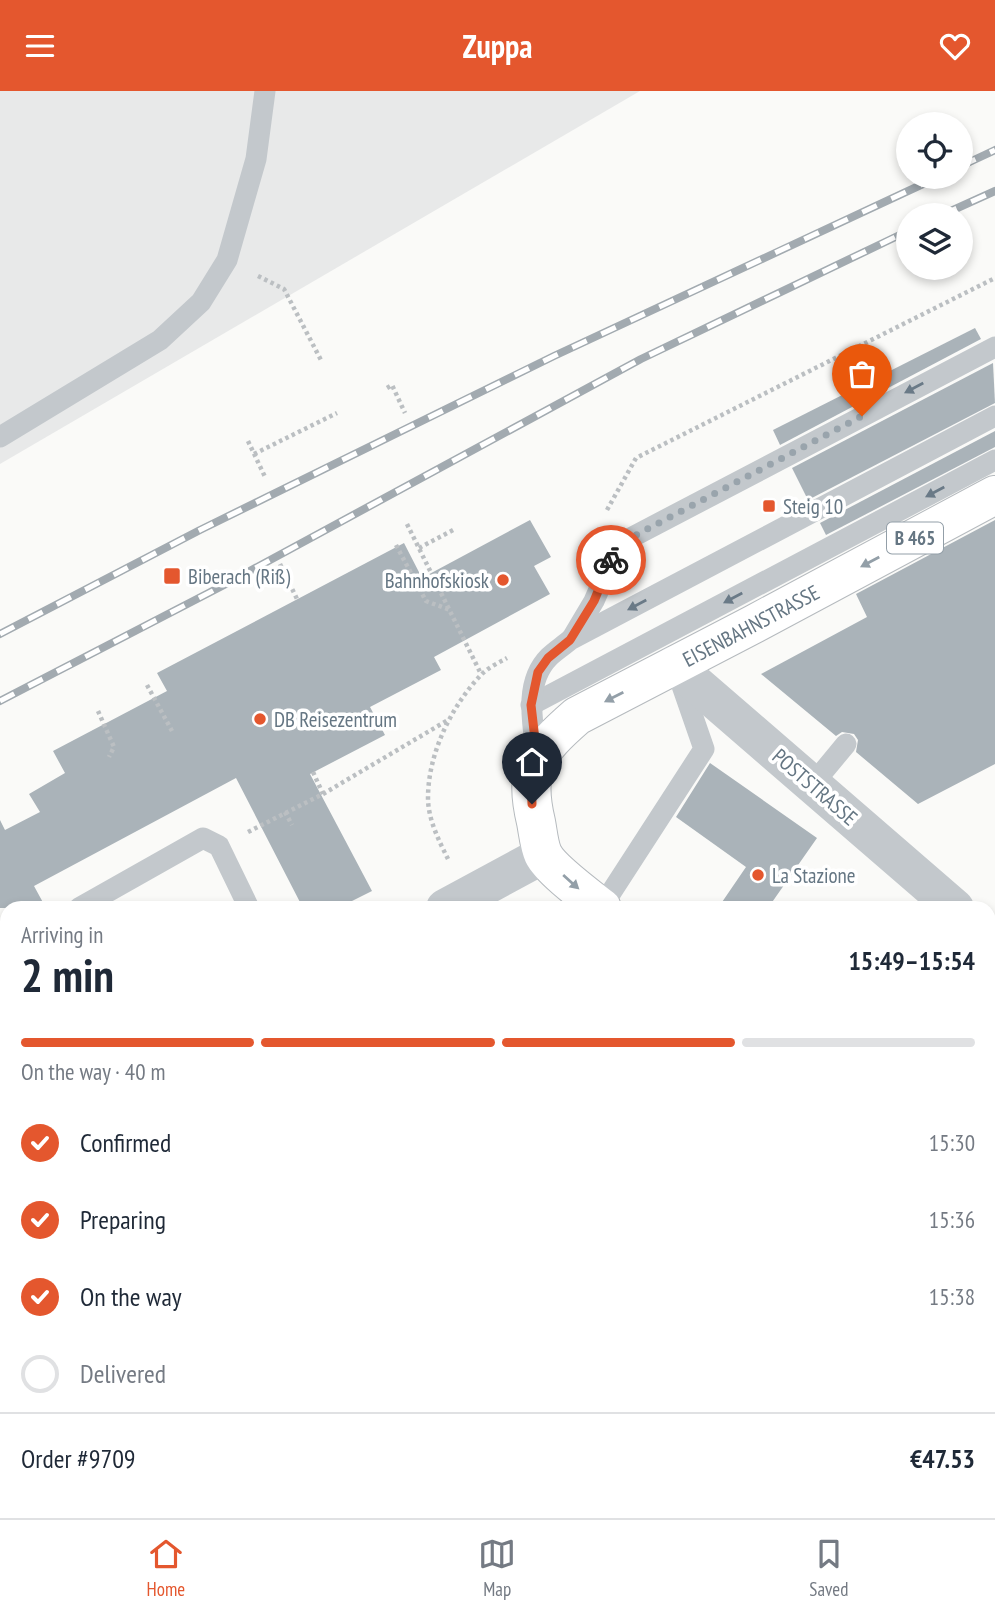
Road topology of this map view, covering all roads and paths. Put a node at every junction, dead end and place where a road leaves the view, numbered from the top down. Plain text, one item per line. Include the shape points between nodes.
1 (265, 91) edge
2 (284, 289) dead end
3 (995, 347) edge
4 (321, 362) dead end
5 (387, 388) dead end
6 (337, 413) dead end
7 (405, 413) dead end
8 (995, 416) edge
9 (0, 437) edge
10 (248, 442) dead end
11 (254, 454) junction
12 (995, 460) edge
13 (266, 479) dead end
14 (995, 495) edge
15 (407, 524) dead end
16 (455, 529) dead end
17 (396, 545) dead end
18 (419, 548) junction
19 (280, 564) dead end
20 (297, 599) dead end
21 (451, 610) junction
22 (570, 640) junction
23 (674, 665) junction
24 (481, 674) dead end
25 (147, 685) dead end
26 (531, 705) junction
27 (98, 711) dead end
28 (448, 719) dead end
29 (172, 731) dead end
30 (845, 744) dead end
31 (109, 757) dead end
32 (534, 767) junction
33 (313, 772) dead end
34 (813, 785) junction
35 (323, 793) junction
36 (285, 812) junction
37 (292, 825) dead end
38 (219, 846) junction
39 (544, 855) junction
40 (91, 901) edge
41 (246, 901) edge
42 (458, 901) edge
43 (594, 901) edge
44 (606, 901) edge
45 (947, 901) edge

1 - 9 lane via 256,159 227,260 201,302 160,340
2 - 4 path
3 -> 22 lane via 619,544 594,601
5 - 7 path via 393,385
6 - 11 path
8 -> 22 lane
10 - 11 path
11 - 13 path
12 -> 26 lane
14 -> 23 main road, EISENBAHNSTRASSE / B 465
15 - 18 path
16 - 18 path
17 - 21 path via 426,601
18 - 21 path
19 - 20 path
21 - 24 path
22 - 26 lane via 538,672
23 -> 32 main road, EISENBAHNSTRASSE / B 465 via 577,716 558,733
23 - 34 street, POSTSTRASSE
23 - 44 lane via 704,749
25 - 29 path
26 - 32 lane
27 - 31 path via 114,747
28 - 35 path
30 - 34 lane
32 - 39 main road via 532,804
33 - 35 path
34 - 45 street, POSTSTRASSE
35 - 36 path
36 - 37 path
36 - 38 path
38 - 40 lane via 202,838
38 - 41 lane
39 - 42 street
39 -> 43 main road

